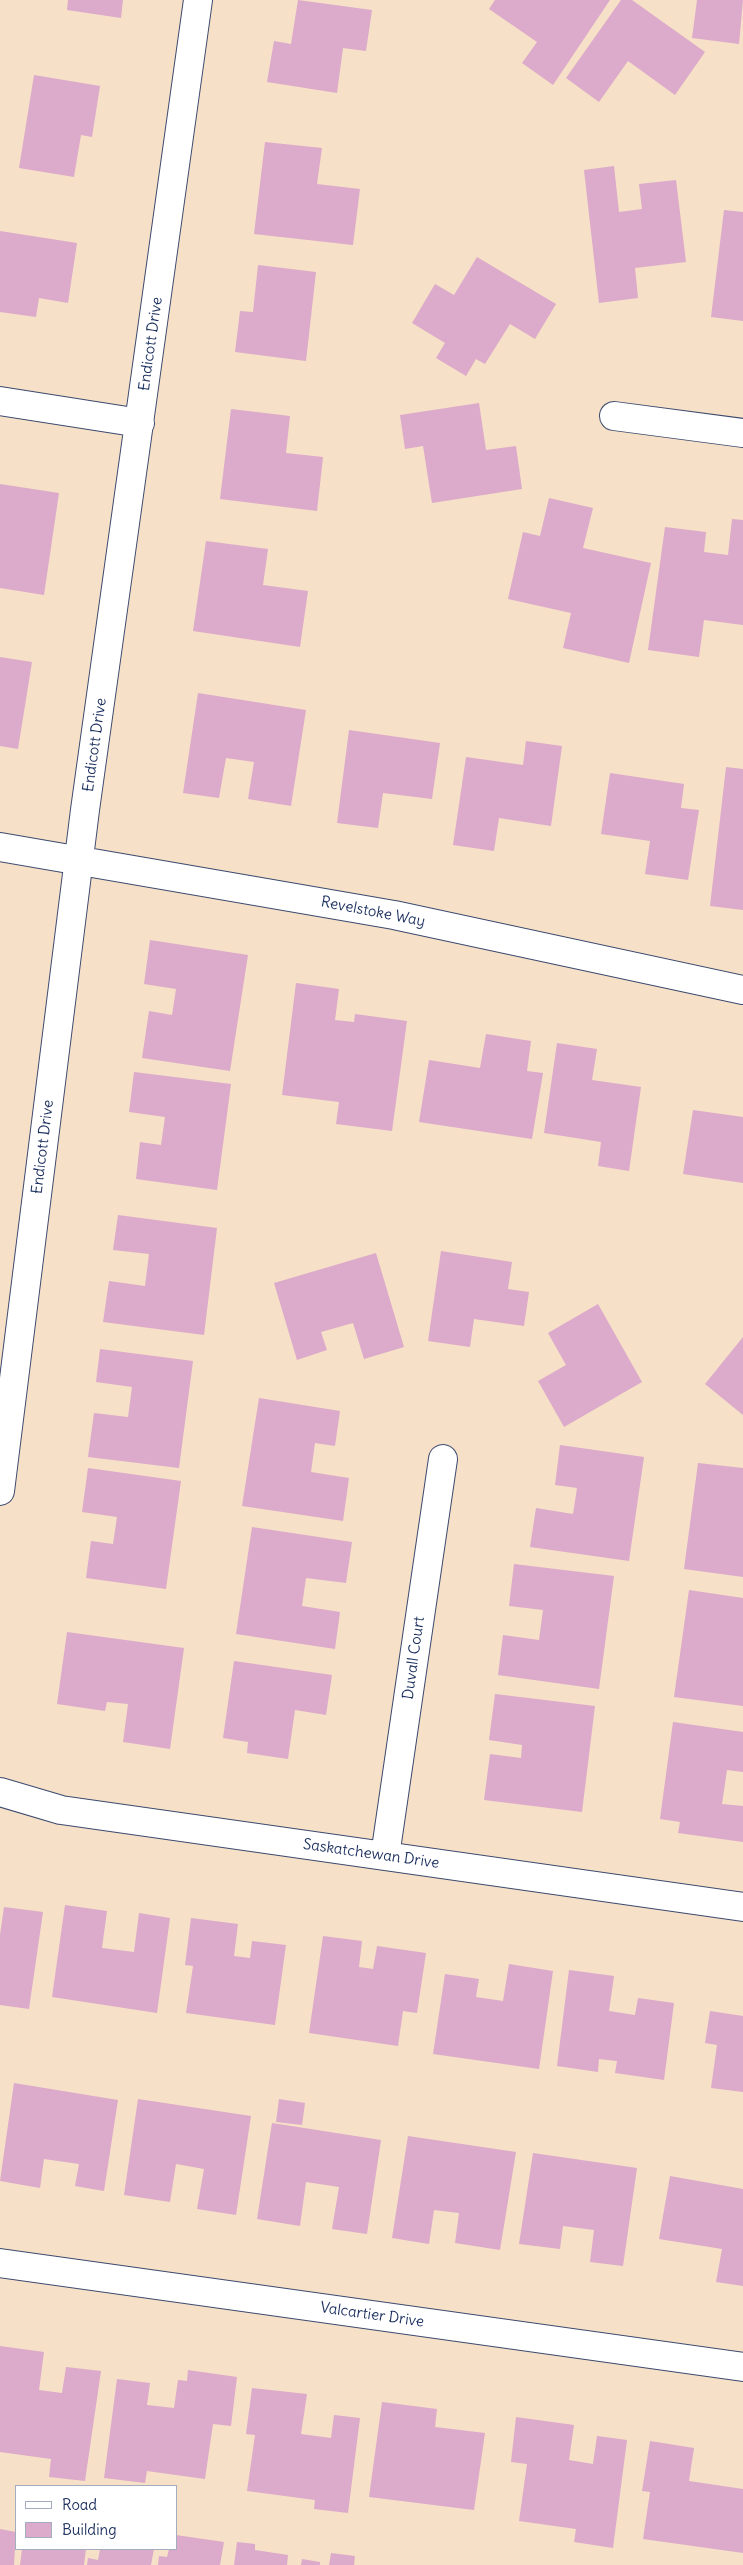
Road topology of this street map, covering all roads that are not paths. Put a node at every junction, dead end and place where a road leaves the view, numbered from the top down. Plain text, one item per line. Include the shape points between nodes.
1 (198, 0) edge
2 (0, 400) edge
3 (614, 416) dead end
4 (140, 423) junction
5 (743, 432) edge
6 (0, 847) edge
7 (79, 860) junction
8 (743, 990) edge
9 (443, 1459) dead end
10 (0, 1491) edge
11 (0, 1793) edge
12 (385, 1856) junction
13 (743, 1907) edge
14 (0, 2263) edge
15 (743, 2367) edge

1 - 4 street, Endicott Drive
2 - 4 street
3 - 5 street
4 - 7 street, Endicott Drive
6 - 7 street, Revelstoke Way
7 - 8 street, Revelstoke Way via 394,915
7 - 10 street, Endicott Drive
9 - 12 street, Duvall Court
11 - 12 street, Saskatchewan Drive via 61,1810
12 - 13 street, Saskatchewan Drive
14 - 15 street, Valcartier Drive

